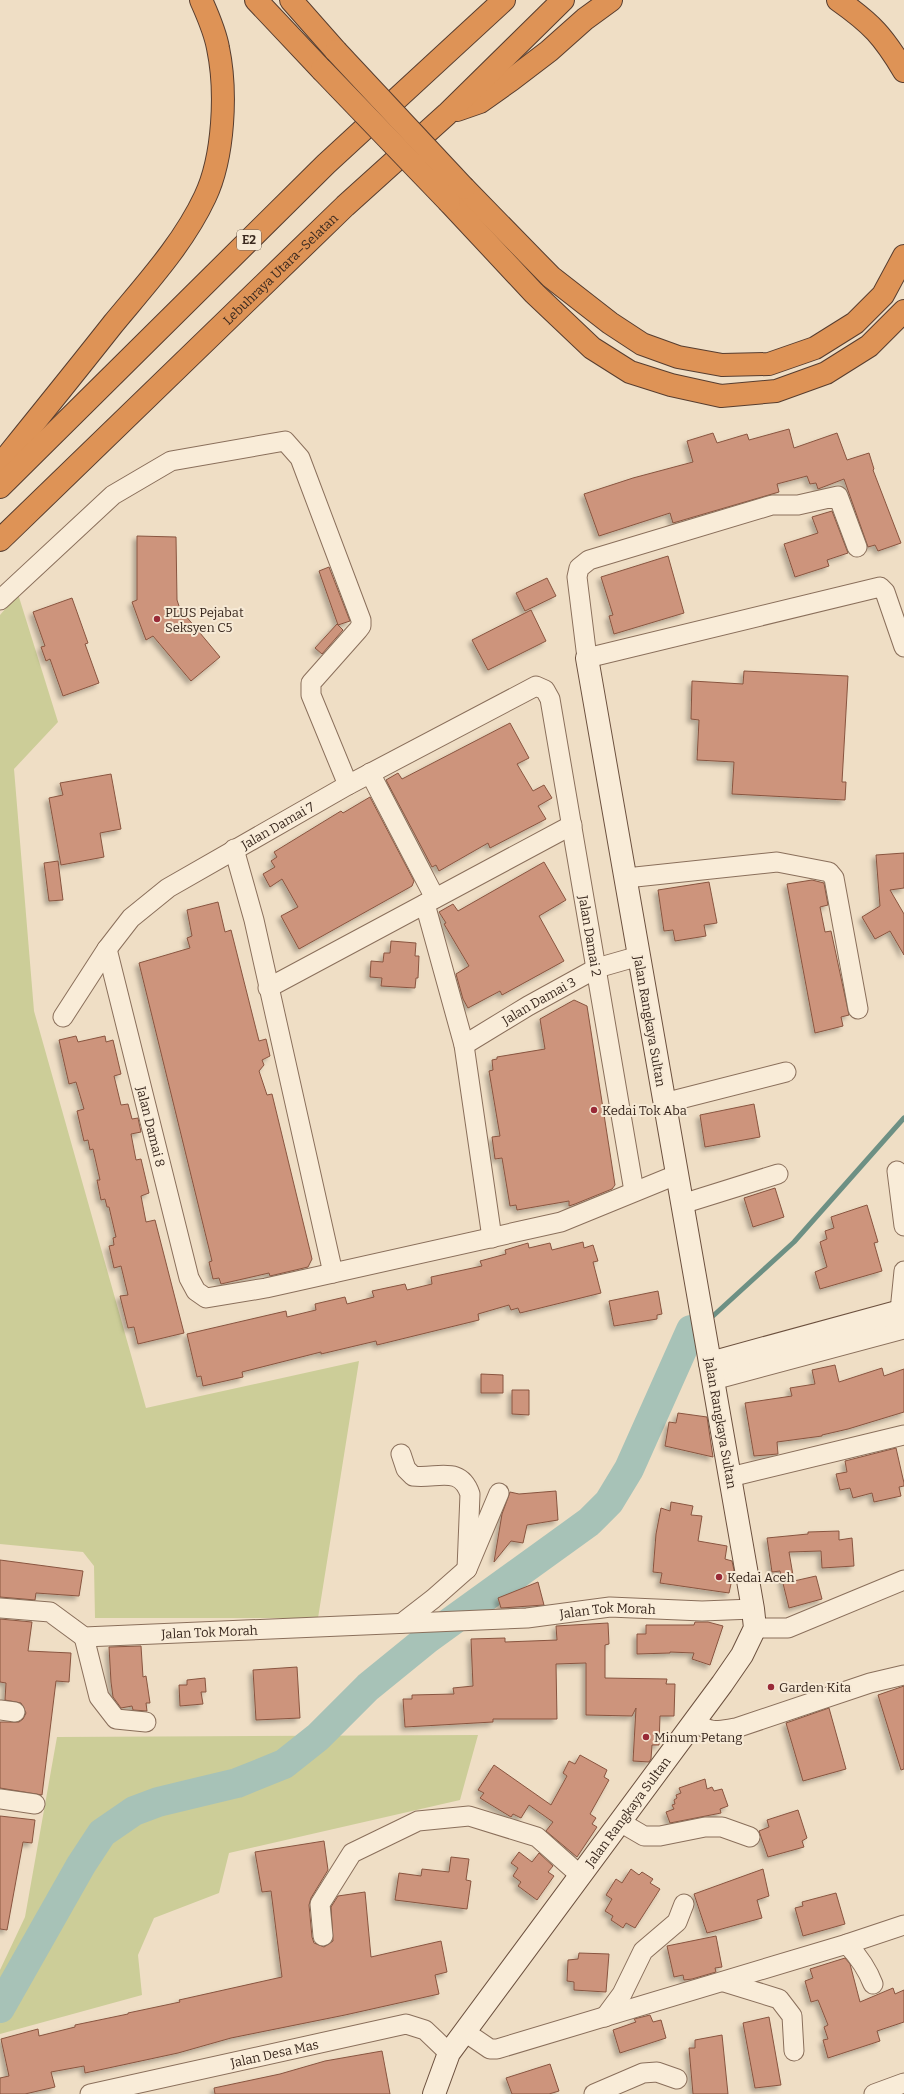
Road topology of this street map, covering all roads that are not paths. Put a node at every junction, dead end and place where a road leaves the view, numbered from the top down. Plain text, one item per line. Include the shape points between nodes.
1 (201, 0) edge
2 (256, 0) edge
3 (291, 0) edge
4 (504, 0) edge
5 (563, 0) edge
6 (611, 0) edge
7 (838, 0) edge
8 (904, 71) edge
9 (447, 114) junction
10 (457, 195) junction
11 (904, 256) edge
12 (904, 311) edge
13 (0, 465) edge
14 (0, 487) edge
15 (0, 540) edge
16 (858, 548) dead end
17 (0, 600) edge
18 (904, 647) edge
19 (587, 658) junction
20 (536, 686) joint
21 (370, 773) junction
22 (348, 785) junction
23 (572, 825) junction
24 (234, 849) junction
25 (626, 878) junction
26 (430, 901) junction
27 (107, 950) junction
28 (639, 956) junction
29 (597, 968) junction
30 (268, 988) junction
31 (858, 1009) dead end
32 (63, 1017) dead end
33 (464, 1045) junction
34 (786, 1072) dead end
35 (664, 1103) junction
36 (897, 1171) dead end
37 (778, 1174) dead end
38 (676, 1175) junction
39 (634, 1191) junction
40 (682, 1204) junction
41 (904, 1226) edge
42 (492, 1238) junction
43 (904, 1271) edge
44 (333, 1273) junction
45 (903, 1316) edge
46 (712, 1371) junction
47 (904, 1435) edge
48 (401, 1454) dead end
49 (730, 1477) junction
50 (499, 1493) dead end
51 (467, 1569) junction
52 (904, 1580) edge
53 (0, 1608) edge
54 (754, 1618) junction
55 (402, 1623) junction
56 (84, 1637) junction
57 (904, 1675) edge
58 (695, 1721) junction
59 (146, 1722) dead end
60 (0, 1799) edge
61 (35, 1804) dead end
62 (620, 1822) junction
63 (750, 1837) dead end
64 (581, 1876) junction
65 (684, 1904) dead end
66 (904, 1925) edge
67 (323, 1936) dead end
68 (847, 1944) junction
69 (724, 1982) junction
70 (873, 1984) dead end
71 (604, 2017) junction
72 (465, 2032) junction
73 (794, 2051) dead end
74 (449, 2053) junction
75 (677, 2079) dead end
76 (904, 2083) edge
77 (90, 2094) edge
78 (434, 2094) edge
79 (594, 2094) edge
80 (874, 2094) edge

1 - 13 highway via 212,24 223,83 218,156 206,196 176,246
2 - 10 highway, bridge via 322,70
3 - 10 highway, bridge
4 - 14 highway, E2 via 326,164
5 - 9 highway, Lebuhraya Utara–Selatan
6 - 9 highway via 480,102
7 - 8 highway via 874,27
9 - 15 highway, Lebuhraya Utara–Selatan via 345,206
10 - 11 highway via 551,277 610,323 642,344 678,357 722,365 769,364 815,348 855,323 883,295
10 - 12 highway via 534,293 592,348 630,372 671,385 721,396 776,391 826,374 869,346
16 - 19 street via 838,496 798,505 772,505 589,560 579,568 577,577
17 - 22 street via 113,495 171,461 285,441 300,458 361,620 358,630 311,683 311,695
18 - 19 street via 885,592 880,587
19 - 25 street, Jalan Rangkaya Sultan
20 - 21 street, Jalan Damai 7
20 - 23 street, Jalan Damai 2 via 545,690 550,699
21 - 22 street, Jalan Damai 7
21 - 26 street
22 - 24 street, Jalan Damai 7
23 - 26 street
23 - 29 street, Jalan Damai 2
24 - 27 street, Jalan Damai 7 via 168,888 135,914
24 - 30 street via 254,920
25 - 28 street, Jalan Rangkaya Sultan
25 - 31 street via 777,862 829,872 834,878
26 - 30 street
26 - 33 street
27 - 32 street, Jalan Damai 7
27 - 44 street, Jalan Damai 8 via 189,1278 196,1290 206,1298
28 - 29 street, Jalan Damai 3
28 - 35 street, Jalan Rangkaya Sultan
29 - 33 street, Jalan Damai 3
29 - 39 street, Jalan Damai 2
30 - 44 street
33 - 42 street
34 - 35 street
35 - 38 street, Jalan Rangkaya Sultan
36 - 41 street
37 - 40 street
38 - 39 street
38 - 40 street, Jalan Rangkaya Sultan
39 - 42 street via 561,1222
40 - 46 street, Jalan Rangkaya Sultan
42 - 44 street
43 - 45 street
45 - 46 street
46 - 49 street, Jalan Rangkaya Sultan
47 - 49 street
48 - 51 street via 406,1469 414,1476 448,1475 460,1477 467,1484 470,1494
49 - 54 street, Jalan Rangkaya Sultan
50 - 51 street
51 - 55 street
52 - 54 street, Jalan Tok Morah via 788,1628
53 - 56 street via 50,1612
54 - 55 street, Jalan Tok Morah via 696,1611 610,1608 527,1618
54 - 58 street, Jalan Rangkaya Sultan via 742,1655
55 - 56 street, Jalan Tok Morah
56 - 59 street via 99,1697 116,1719
57 - 58 street via 870,1683 736,1728 714,1732 706,1730
58 - 62 street, Jalan Rangkaya Sultan
60 - 61 street
62 - 63 street via 644,1836 722,1827
62 - 64 street, Jalan Rangkaya Sultan
64 - 67 street via 537,1837 469,1816 418,1821 352,1853 320,1904
64 - 72 street, Jalan Rangkaya Sultan
65 - 71 street via 677,1922 643,1951 622,1994
66 - 68 street
68 - 69 street
68 - 70 street via 857,1955
69 - 71 street
69 - 73 street via 779,1999 792,2016
71 - 72 street via 497,2049 490,2049
72 - 74 street, Jalan Rangkaya Sultan
74 - 77 street, Jalan Desa Mas via 425,2030 406,2024
74 - 78 street, Jalan Rangkaya Sultan
75 - 79 street via 657,2072 642,2073
76 - 80 street

